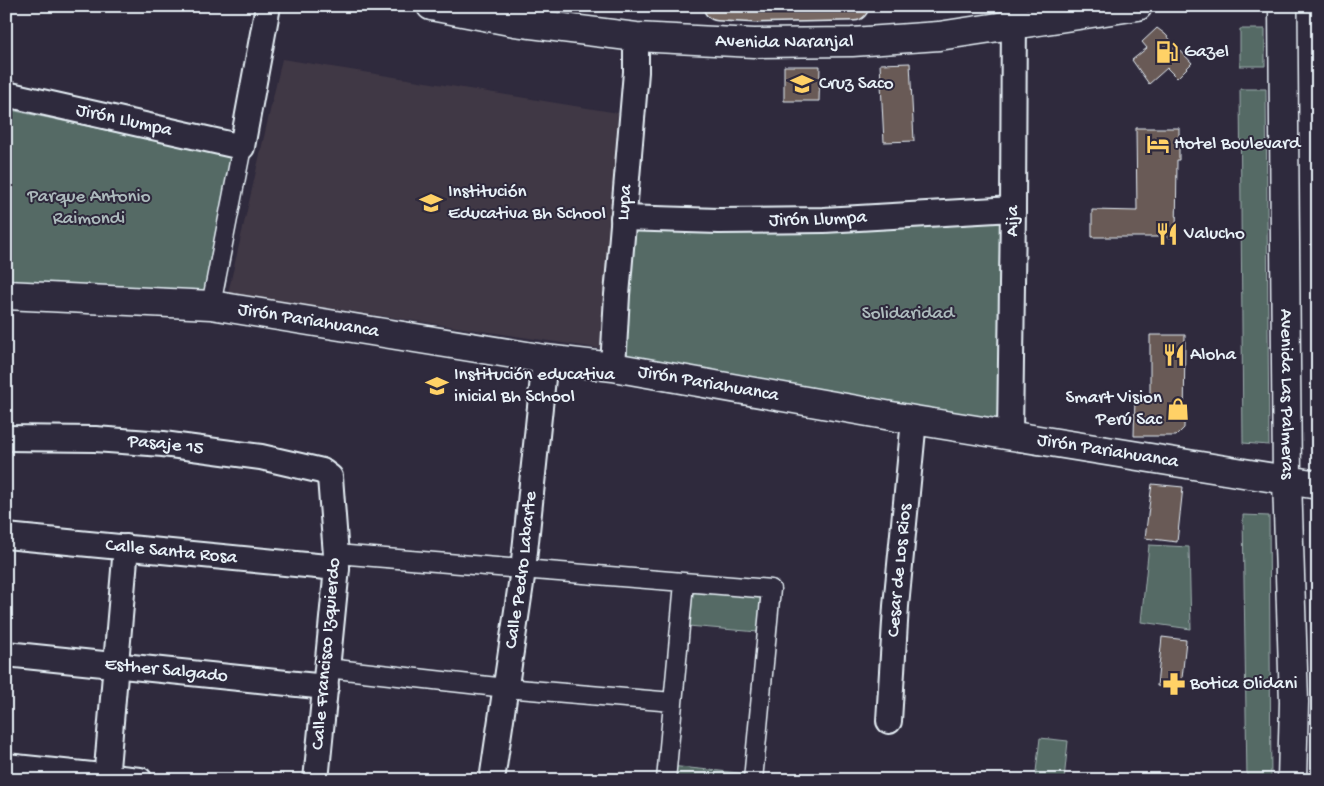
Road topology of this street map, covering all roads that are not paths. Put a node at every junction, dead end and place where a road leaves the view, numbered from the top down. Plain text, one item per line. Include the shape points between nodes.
1 (268, 6) edge
2 (431, 6) edge
3 (718, 6) edge
4 (854, 6) edge
5 (1138, 6) edge
6 (1283, 6) edge
7 (1014, 15) edge
8 (636, 38) junction
9 (6, 94) edge
10 (242, 147) junction
11 (1014, 209) junction
12 (623, 218) junction
13 (6, 295) edge
14 (211, 305) junction
15 (545, 359) junction
16 (613, 367) junction
17 (914, 420) junction
18 (1010, 436) junction
19 (6, 438) edge
20 (322, 472) joint
21 (1287, 480) junction
22 (1318, 486) edge
23 (6, 536) edge
24 (126, 547) junction
25 (336, 561) junction
26 (523, 570) junction
27 (684, 583) junction
28 (6, 654) edge
29 (117, 666) junction
30 (326, 678) junction
31 (506, 688) junction
32 (673, 702) junction
33 (890, 721) dead end
34 (6, 766) edge
35 (106, 778) edge
36 (140, 780) edge
37 (316, 780) edge
38 (492, 780) edge
39 (666, 780) edge
40 (753, 780) edge
41 (1292, 780) edge

1 - 10 street
2 - 8 main road, Avenida Naranjal via 516,22
3 - 4 highway, Avenida Naranjal
5 - 7 main road, Avenida Naranjal
6 - 21 main road, Avenida Las Palmeras
7 - 8 main road, Avenida Naranjal via 939,36 852,42 754,43
7 - 11 street, Aija
8 - 12 street, Lupa
9 - 10 street, Jirón Llumpa
10 - 14 street
11 - 12 street, Jirón Llumpa via 824,220
11 - 18 street, Aija
12 - 16 street, Lupa
13 - 14 main road, Jirón Pariahuanca
14 - 15 main road, Jirón Pariahuanca
15 - 16 main road, Jirón Pariahuanca
15 - 26 street, Calle Pedro Labarte
16 - 17 main road, Jirón Pariahuanca
17 - 18 main road, Jirón Pariahuanca
17 - 33 street, Cesar de Los Rios via 896,606
18 - 21 main road, Jirón Pariahuanca
19 - 20 street, Pasaje 15 via 163,444 261,457
20 - 25 street, Calle Francisco Izquierdo via 330,477
21 - 22 main road, Jirón Pariahuanca
21 - 41 main road, Avenida Las Palmeras via 1294,702
23 - 24 street, Calle Santa Rosa
24 - 25 street, Calle Santa Rosa
24 - 29 street
25 - 26 street
25 - 30 street, Calle Francisco Izquierdo
26 - 27 street
26 - 31 street, Calle Pedro Labarte
27 - 32 street
27 - 40 street via 771,589
28 - 29 street, Esther Salgado
29 - 30 street, Esther Salgado
29 - 35 street
30 - 31 street
30 - 37 street, Calle Francisco Izquierdo
31 - 32 street
31 - 38 street, Calle Pedro Labarte
32 - 39 street
34 - 35 street
35 - 36 street

